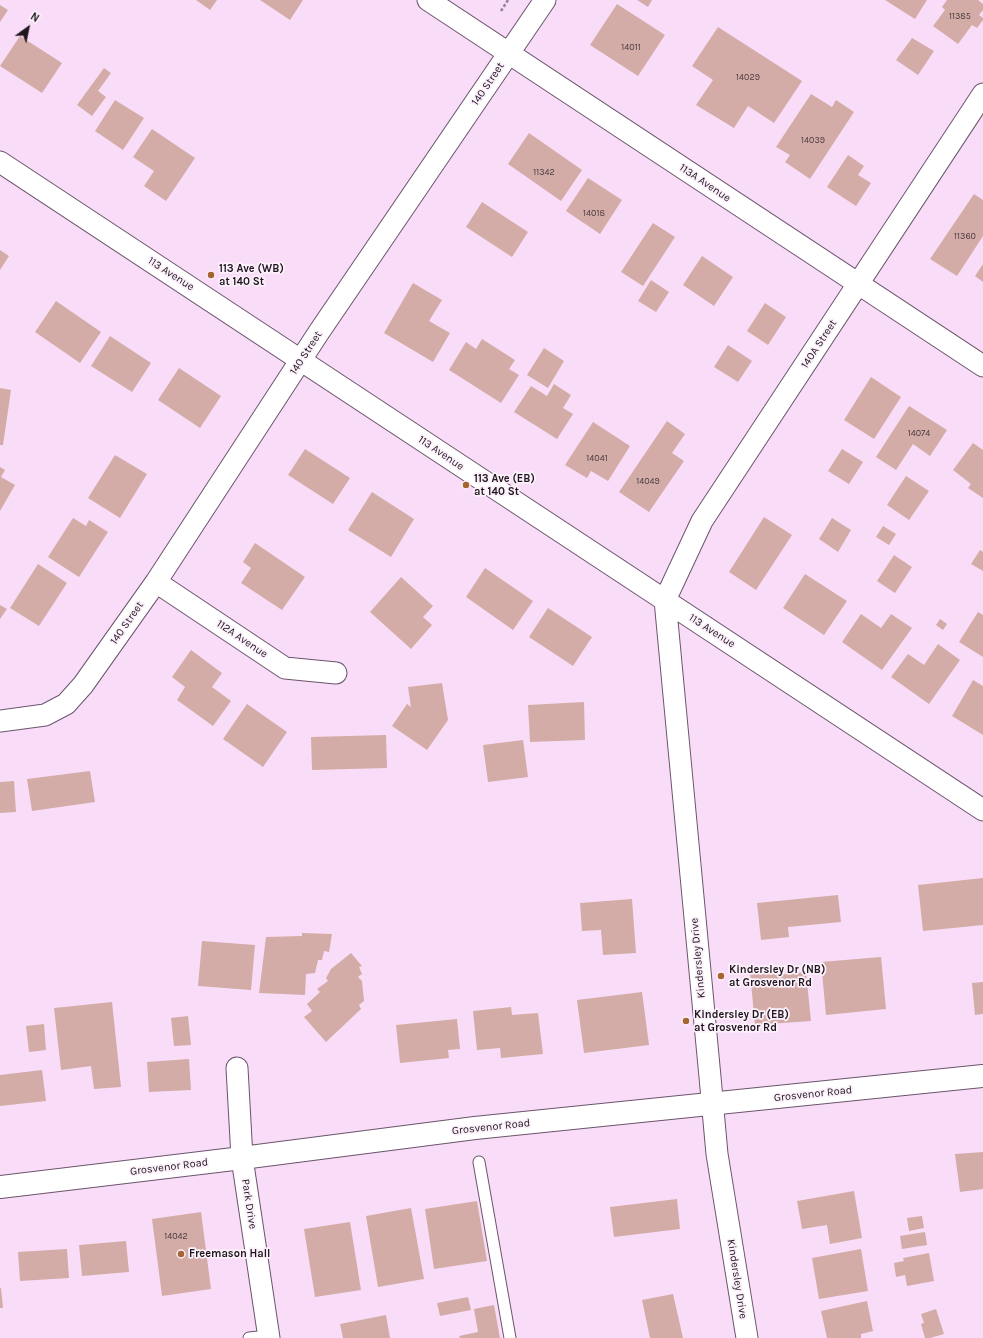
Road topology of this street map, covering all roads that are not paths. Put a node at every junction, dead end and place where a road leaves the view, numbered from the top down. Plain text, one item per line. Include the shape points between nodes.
1 (428, 0) edge
2 (545, 0) edge
3 (508, 54) junction
4 (983, 94) edge
5 (977, 115) edge
6 (0, 162) edge
7 (858, 284) junction
8 (301, 360) junction
9 (983, 366) edge
10 (156, 582) junction
11 (664, 600) junction
12 (336, 673) dead end
13 (0, 721) edge
14 (983, 810) edge
15 (237, 1068) dead end
16 (983, 1076) edge
17 (712, 1105) junction
18 (242, 1158) junction
19 (479, 1162) dead end
20 (0, 1187) edge
21 (262, 1337) edge
22 (510, 1338) edge
23 (747, 1338) edge

1 - 3 street, 113A Avenue
2 - 3 street, 140 Street
3 - 7 street, 113A Avenue
3 - 8 street, 140 Street
4 - 5 street, 140A Street
5 - 7 street, 140A Street
6 - 8 street, 113 Avenue
7 - 9 street, 113A Avenue
7 - 11 street, 140A Street via 702,521
8 - 10 street, 140 Street
8 - 11 street, 113 Avenue
10 - 12 street, 112A Avenue via 285,668
10 - 13 street, 140 Street via 83,685 66,704 46,715
11 - 14 street, 113 Avenue
11 - 17 street, Kindersley Drive
15 - 18 street, Park Drive
16 - 17 street, Grosvenor Road
17 - 18 street, Grosvenor Road via 476,1128
17 - 23 street, Kindersley Drive via 717,1154
18 - 20 street, Grosvenor Road
18 - 21 street, Park Drive
19 - 22 lane

